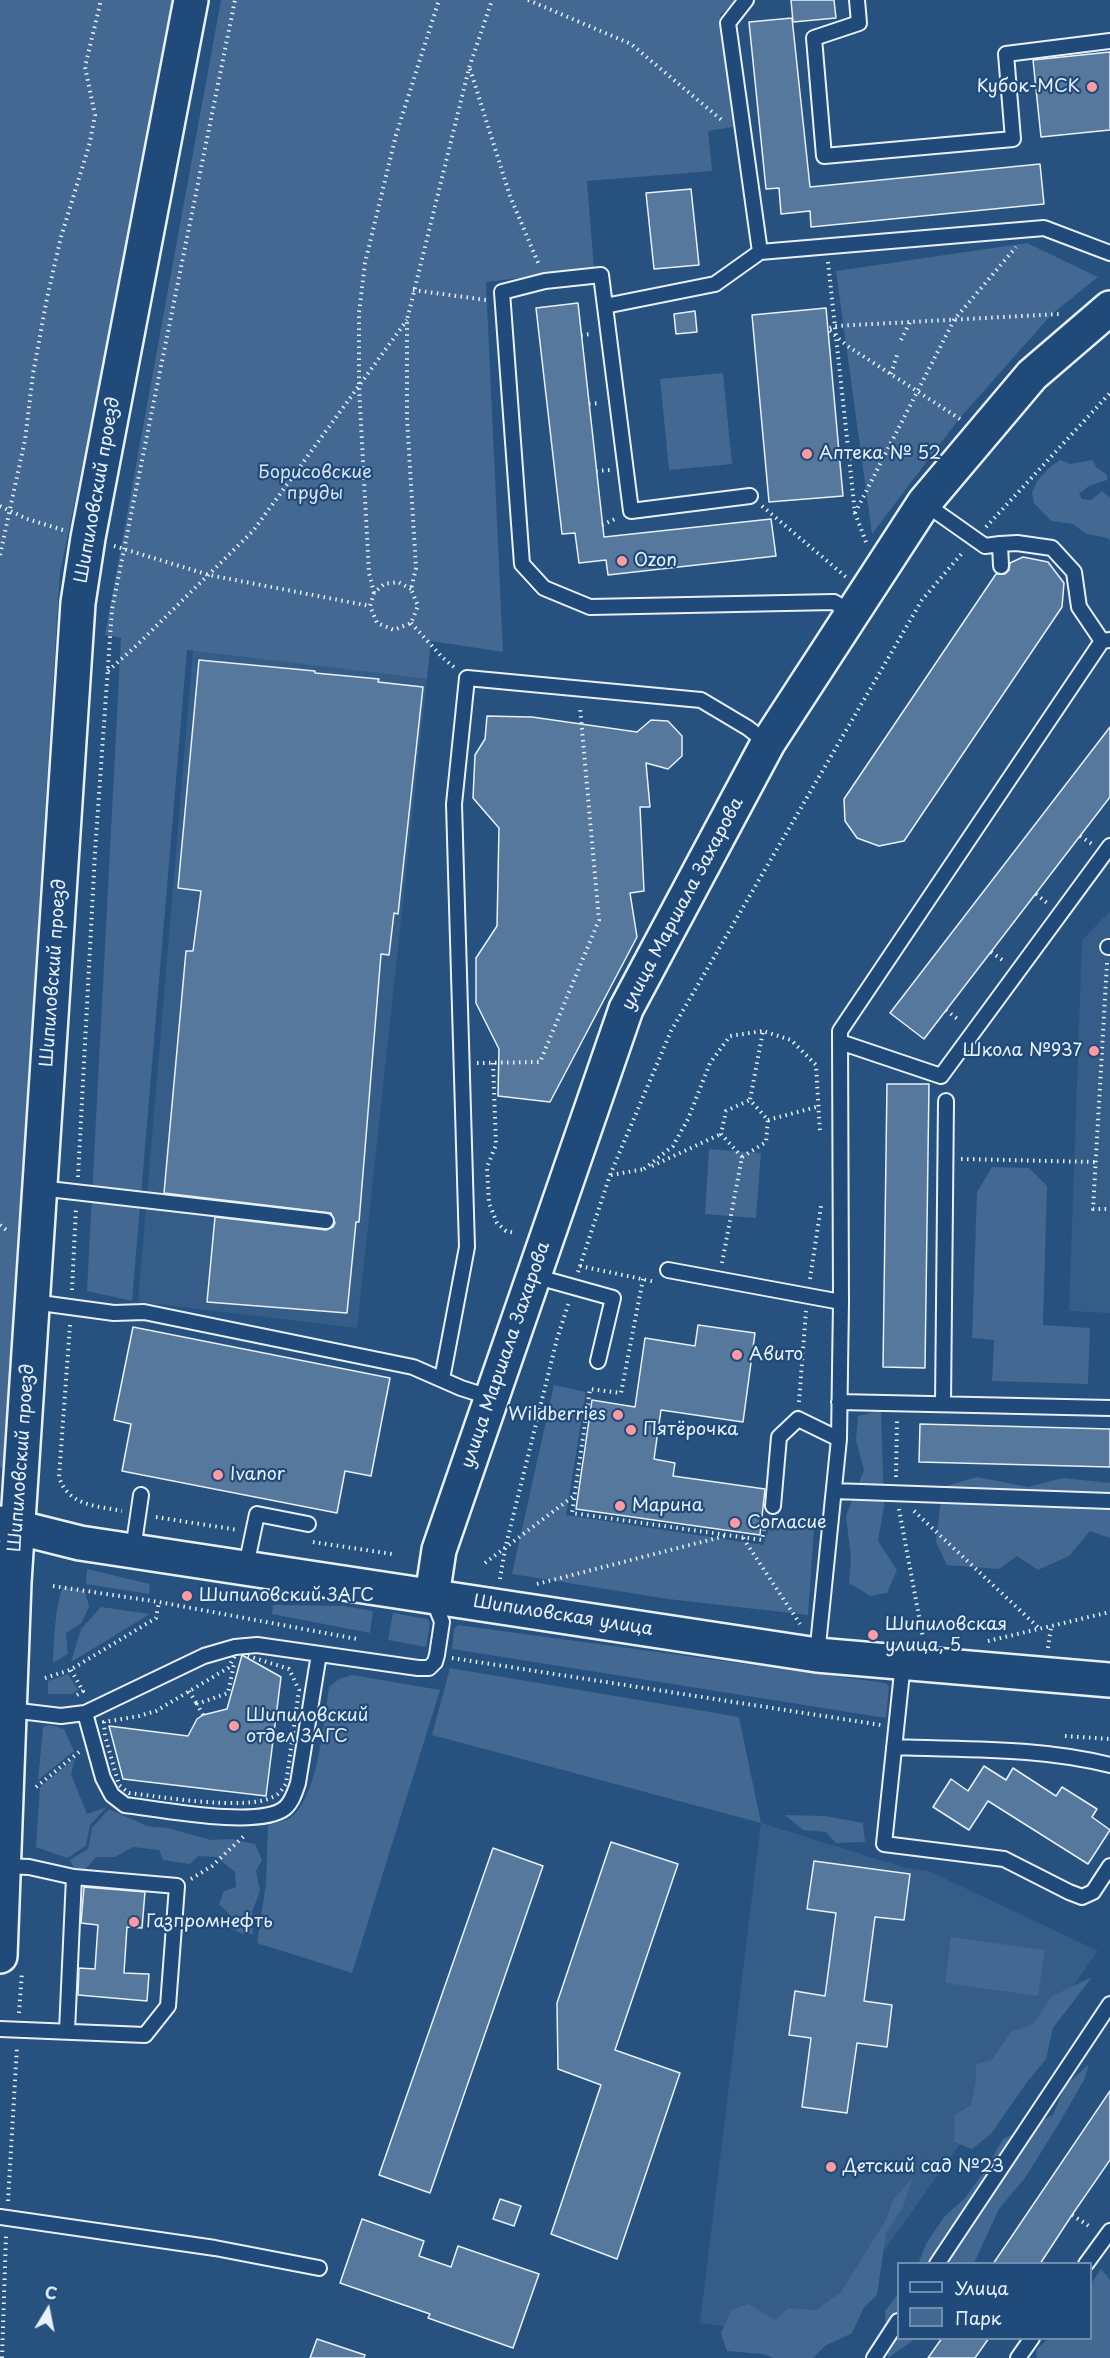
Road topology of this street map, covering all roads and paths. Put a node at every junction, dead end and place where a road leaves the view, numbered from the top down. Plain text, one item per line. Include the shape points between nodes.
1 (101, 0) edge
2 (191, 0) edge
3 (235, 0) edge
4 (439, 0) edge
5 (492, 0) edge
6 (528, 0) edge
7 (746, 0) edge
8 (856, 0) edge
9 (1110, 41) edge
10 (469, 68) junction
11 (745, 140) junction
12 (1033, 229) junction
13 (826, 246) junction
14 (760, 252) junction
15 (1110, 253) edge
16 (545, 281) junction
17 (413, 290) junction
18 (503, 302) junction
19 (605, 306) junction
20 (1110, 308) edge
21 (1067, 313) dead end
22 (407, 320) junction
23 (954, 320) junction
24 (910, 322) junction
25 (835, 326) junction
26 (836, 338) junction
27 (901, 340) dead end
28 (897, 356) dead end
29 (891, 374) junction
30 (359, 386) junction
31 (917, 391) junction
32 (1110, 393) edge
33 (966, 422) dead end
34 (750, 496) joint
35 (924, 503) junction
36 (0, 506) edge
37 (9, 509) junction
38 (855, 513) junction
39 (72, 533) dead end
40 (975, 539) junction
41 (104, 543) dead end
42 (1000, 544) junction
43 (869, 548) dead end
44 (124, 550) junction
45 (0, 555) edge
46 (1001, 566) dead end
47 (209, 575) junction
48 (847, 577) dead end
49 (411, 589) junction
50 (374, 593) junction
51 (370, 606) junction
52 (851, 613) junction
53 (411, 623) junction
54 (1106, 641) edge
55 (443, 658) dead end
56 (108, 671) junction
57 (580, 705) dead end
58 (768, 743) junction
59 (1110, 846) edge
60 (1109, 947) edge
61 (763, 1031) junction
62 (840, 1042) junction
63 (462, 1063) junction
64 (493, 1063) junction
65 (839, 1096) junction
66 (750, 1100) junction
67 (946, 1101) dead end
68 (819, 1106) junction
69 (768, 1120) junction
70 (721, 1134) junction
71 (821, 1141) dead end
72 (742, 1157) junction
73 (946, 1159) junction
74 (1096, 1162) junction
75 (644, 1169) junction
76 (610, 1175) junction
77 (40, 1188) junction
78 (77, 1191) junction
79 (822, 1198) dead end
80 (1110, 1209) edge
81 (326, 1221) dead end
82 (0, 1225) edge
83 (10, 1232) dead end
84 (515, 1233) dead end
85 (580, 1266) junction
86 (534, 1276) junction
87 (667, 1277) joint
88 (718, 1279) junction
89 (643, 1280) junction
90 (573, 1289) junction
91 (808, 1296) junction
92 (33, 1302) junction
93 (841, 1302) junction
94 (71, 1307) junction
95 (598, 1361) dead end
96 (442, 1379) junction
97 (492, 1398) junction
98 (839, 1402) junction
99 (897, 1403) junction
100 (943, 1404) junction
101 (1110, 1408) edge
102 (798, 1419) junction
103 (839, 1439) junction
104 (834, 1491) junction
105 (896, 1494) junction
106 (141, 1495) dead end
107 (574, 1496) junction
108 (1110, 1501) edge
109 (85, 1503) dead end
110 (773, 1506) joint
111 (308, 1524) dead end
112 (9, 1525) edge
113 (729, 1535) junction
114 (742, 1537) junction
115 (505, 1549) junction
116 (133, 1550) junction
117 (485, 1563) dead end
118 (246, 1566) junction
119 (500, 1579) dead end
120 (537, 1584) dead end
121 (53, 1586) dead end
122 (432, 1596) junction
123 (159, 1602) junction
124 (1110, 1612) edge
125 (800, 1624) dead end
126 (1051, 1627) junction
127 (1041, 1630) junction
128 (366, 1641) dead end
129 (978, 1643) dead end
130 (913, 1652) junction
131 (1048, 1652) dead end
132 (236, 1654) junction
133 (319, 1654) junction
134 (437, 1655) junction
135 (817, 1655) junction
136 (70, 1670) junction
137 (45, 1678) dead end
138 (1110, 1680) edge
139 (189, 1691) junction
140 (73, 1697) dead end
141 (197, 1704) junction
142 (11, 1710) junction
143 (85, 1713) junction
144 (203, 1715) dead end
145 (896, 1728) junction
146 (1064, 1736) dead end
147 (1110, 1739) edge
148 (894, 1747) junction
149 (77, 1753) dead end
150 (1110, 1765) edge
151 (36, 1786) dead end
152 (264, 1817) junction
153 (4, 1866) junction
154 (1110, 1866) edge
155 (74, 1877) junction
156 (177, 1886) junction
157 (0, 1956) edge
158 (1110, 2004) edge
159 (0, 2029) edge
160 (67, 2031) junction
161 (3, 2218) edge
162 (1110, 2231) edge
163 (938, 2262) edge
164 (1087, 2262) edge
165 (319, 2268) dead end
166 (897, 2323) edge
167 (1031, 2340) edge
168 (2, 2358) edge
169 (874, 2358) edge
170 (1018, 2358) edge

1 - 37 path via 86,68 95,115 47,298 26,440
2 - 77 main road, Шипиловский проезд via 78,603
3 - 44 path
4 - 30 path via 396,135 364,263
5 - 10 path
6 - 11 path via 631,44
7 - 11 lane via 729,23
8 - 9 lane via 859,23 814,38 824,156 1013,139 1006,54
10 - 16 path via 510,196
10 - 17 path
11 - 14 lane
12 - 13 lane
12 - 15 lane via 1044,228
12 - 23 path
13 - 14 lane
13 - 25 path
14 - 19 lane via 716,284
16 - 18 lane via 502,292
16 - 19 lane via 601,275
17 - 18 path
17 - 22 path
18 - 52 lane via 522,564 544,588 591,607 834,602
19 - 34 lane via 631,511
20 - 35 main road, улица Маршала Захарова via 1032,375
21 - 23 path
22 - 30 path
22 - 49 path via 407,418 416,568
23 - 24 path
23 - 31 path
24 - 25 path
24 - 27 path
25 - 26 path
26 - 29 path
26 - 38 path
28 - 29 path
29 - 31 path
30 - 47 path via 253,531
30 - 50 path via 369,573
31 - 33 path
31 - 38 path
32 - 40 path
34 - 48 path
35 - 40 lane
35 - 52 main road, улица Маршала Захарова
36 - 37 path
37 - 39 path
37 - 45 path
38 - 43 path
40 - 42 lane via 985,546
40 - 76 path via 922,600 671,1031
41 - 44 path
42 - 46 lane
42 - 54 lane via 1052,548 1074,572 1079,607
44 - 47 path
44 - 56 path via 112,609
47 - 51 path
47 - 56 path
49 - 50 path via 399,582 384,584
49 - 53 path via 418,606
50 - 51 path
51 - 53 path via 377,623 394,630
52 - 58 main road, улица Маршала Захарова
53 - 55 path
54 - 62 lane via 840,1031
56 - 78 path
57 - 64 path via 599,920 540,1062
58 - 63 lane via 701,700 467,678 454,804
58 - 86 main road, улица Маршала Захарова via 626,1009
59 - 62 lane via 941,1076
60 - 74 path
61 - 66 path
61 - 68 path via 791,1040 816,1065
61 - 75 path via 730,1036 710,1063 673,1146
62 - 65 lane
63 - 64 path
63 - 96 lane via 467,1247
64 - 84 path via 496,1145 487,1167 489,1203 497,1223
65 - 68 path
65 - 93 lane
66 - 69 path
66 - 70 path via 726,1111
67 - 73 lane
68 - 69 path
68 - 71 path
69 - 72 path via 766,1142
70 - 72 path
70 - 75 path
72 - 88 path
73 - 74 path
73 - 100 lane
74 - 80 path via 1093,1209
75 - 76 path
76 - 85 path
77 - 78 lane
77 - 92 main road, Шипиловский проезд
78 - 81 lane
78 - 94 path
79 - 91 path
82 - 83 path
85 - 89 path
85 - 90 path
86 - 90 lane
86 - 97 main road, улица Маршала Захарова
87 - 88 lane
87 - 89 path
88 - 91 lane
89 - 107 path via 621,1393 590,1389
90 - 95 lane via 614,1298
90 - 115 path
91 - 93 lane
91 - 102 path
92 - 94 lane
92 - 112 main road, Шипиловский проезд
93 - 98 lane
94 - 96 lane via 114,1313 144,1312 412,1367
94 - 109 path via 59,1477 67,1493
96 - 97 lane
97 - 122 main road, улица Маршала Захарова via 439,1550
98 - 99 lane
98 - 103 lane
99 - 100 lane
99 - 105 path
100 - 101 lane
102 - 103 lane
102 - 110 lane via 779,1437
103 - 104 lane
104 - 105 lane
104 - 135 lane
105 - 108 lane
105 - 127 path
105 - 130 path
106 - 116 lane
107 - 113 path via 572,1513
107 - 115 path
110 - 114 path via 762,1540
111 - 118 lane via 257,1514
112 - 116 main road, Шипиловская улица
112 - 142 main road, Шипиловский проезд via 14,1582
113 - 114 path
113 - 120 path
114 - 125 path
115 - 117 path
115 - 119 path
116 - 118 main road, Шипиловская улица
118 - 122 main road, Шипиловская улица
121 - 123 path
122 - 134 lane via 442,1622
122 - 135 main road, Шипиловская улица
123 - 128 path
123 - 136 path via 156,1618
124 - 126 path
126 - 127 path
126 - 131 path
127 - 129 path
130 - 135 main road, Шипиловская улица
130 - 138 main road, Шипиловская улица
130 - 145 lane
132 - 139 path via 228,1668
132 - 139 path via 289,1669 299,1690 286,1784 280,1793 271,1798 228,1804 129,1793 121,1787 104,1722 156,1711
132 - 141 path via 228,1693
133 - 134 lane via 418,1668 429,1668
133 - 143 lane via 257,1645 235,1647 204,1656
133 - 152 lane via 298,1783 287,1807
134 - 145 path
136 - 137 path
136 - 140 path via 83,1691
139 - 141 path
141 - 144 path
142 - 143 lane via 61,1716
142 - 153 main road, Шипиловский проезд
143 - 152 lane via 103,1778 112,1795 125,1805 233,1818
145 - 148 lane
146 - 147 path
148 - 150 lane via 1010,1750 1080,1757
148 - 154 lane via 884,1778 884,1844 1004,1859 1082,1897 1093,1892
149 - 151 path
152 - 156 path via 212,1866
153 - 155 lane
153 - 157 main road, Шипиловский проезд
155 - 156 lane
155 - 160 lane
156 - 160 lane via 168,2006 145,2036
158 - 163 lane
159 - 160 lane
161 - 165 lane via 214,2248
161 - 168 path
162 - 164 lane
166 - 169 lane
167 - 170 lane

